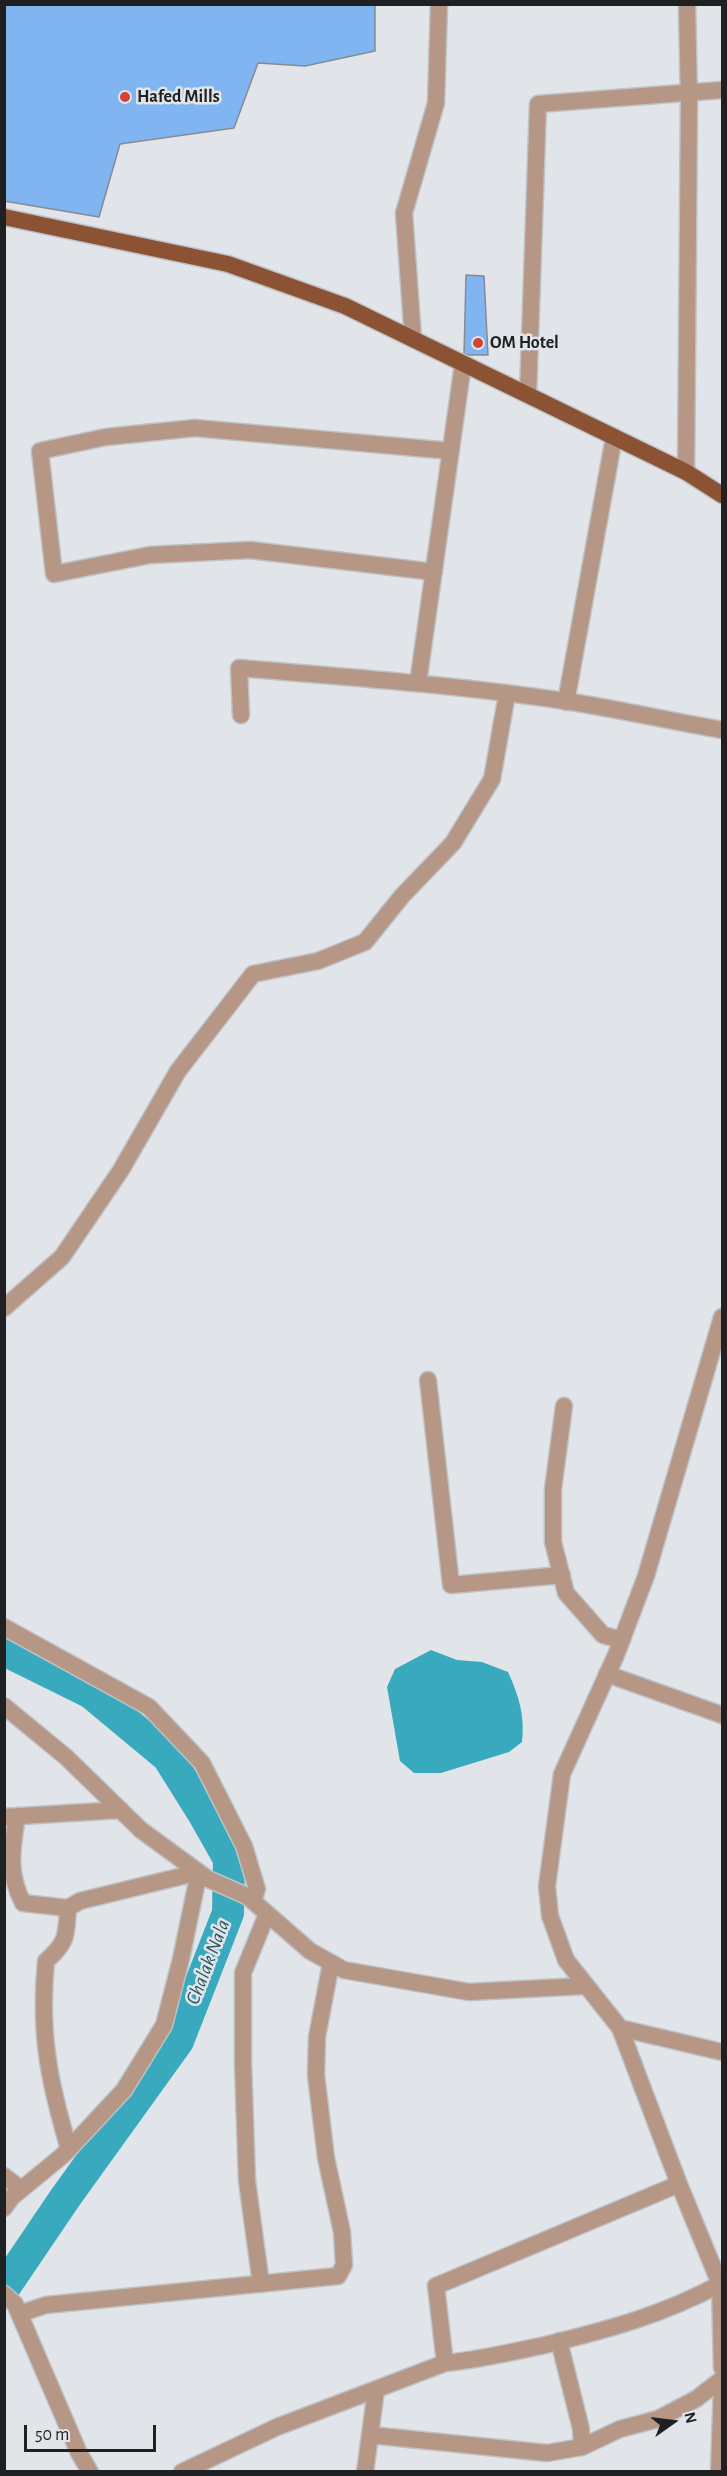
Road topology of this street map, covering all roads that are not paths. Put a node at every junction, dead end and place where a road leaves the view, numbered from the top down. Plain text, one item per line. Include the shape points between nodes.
1 (439, 4) edge
2 (687, 4) edge
3 (723, 90) edge
4 (689, 91) junction
5 (4, 217) edge
6 (413, 339) junction
7 (463, 364) junction
8 (528, 395) junction
9 (614, 437) junction
10 (451, 451) junction
11 (686, 472) junction
12 (723, 495) edge
13 (434, 572) junction
14 (418, 683) junction
15 (507, 694) junction
16 (566, 702) junction
17 (241, 714) dead end
18 (723, 730) edge
19 (4, 1308) edge
20 (723, 1317) edge
21 (428, 1380) dead end
22 (564, 1406) dead end
23 (562, 1575) junction
24 (4, 1627) edge
25 (622, 1640) junction
26 (607, 1674) junction
27 (4, 1706) edge
28 (723, 1715) edge
29 (121, 1810) junction
30 (11, 1816) edge
31 (204, 1875) junction
32 (250, 1898) junction
33 (68, 1908) junction
34 (267, 1914) junction
35 (331, 1963) junction
36 (584, 1986) junction
37 (620, 2028) junction
38 (723, 2052) edge
39 (69, 2149) junction
40 (4, 2176) edge
41 (679, 2184) junction
42 (21, 2189) junction
43 (4, 2208) edge
44 (722, 2283) edge
45 (261, 2284) junction
46 (13, 2304) edge
47 (559, 2341) junction
48 (446, 2363) junction
49 (723, 2368) edge
50 (723, 2381) edge
51 (376, 2390) junction
52 (722, 2408) edge
53 (370, 2435) junction
54 (582, 2447) junction
55 (90, 2472) edge
56 (182, 2472) edge
57 (365, 2472) edge
58 (719, 2472) edge

1 - 6 street via 436,103 404,213
2 - 4 street
3 - 4 street
4 - 8 street via 538,104
4 - 11 street
5 - 6 main road via 228,264 345,306
6 - 7 main road
7 - 8 main road
7 - 10 street
8 - 9 main road
9 - 11 main road
9 - 16 street
10 - 13 street
10 - 13 street via 195,428 106,437 40,451 54,574 150,555 250,550
11 - 12 main road
13 - 14 street
14 - 15 street
14 - 17 street via 238,669
15 - 16 street
15 - 19 street via 492,779 453,843 365,942 318,961 253,974 178,1071 121,1170 62,1257
16 - 18 street
20 - 25 street via 646,1576
21 - 23 street via 451,1585
22 - 23 street via 554,1489 553,1542
23 - 25 street via 566,1593 603,1635
24 - 32 street via 148,1707 202,1763 244,1846 257,1889
25 - 26 street
26 - 28 street
26 - 36 street via 562,1774 548,1886 550,1916 566,1960
27 - 29 street via 66,1756
29 - 30 street
29 - 31 street via 141,1830
30 - 33 street via 14,1886 23,1903
31 - 32 street
31 - 33 street via 80,1901
31 - 39 street via 164,2025 124,2090
32 - 34 street
33 - 39 street via 66,1938 46,1961 43,2034 52,2093
34 - 35 street via 310,1951
34 - 45 street via 243,1973 247,2181
35 - 36 street via 344,1970 469,1992
35 - 45 street via 317,2037 316,2075 344,2265 338,2276
36 - 37 street
37 - 38 street
37 - 41 street
39 - 42 street
40 - 42 street
41 - 44 street
41 - 48 street via 436,2286
42 - 43 street
44 - 47 street via 643,2320
44 - 49 street
45 - 46 street via 46,2305
46 - 55 street
47 - 48 street via 473,2361
47 - 54 street
48 - 51 street
50 - 52 street
50 - 54 street via 658,2419 620,2429
51 - 53 street
51 - 56 street via 277,2427
52 - 58 street
53 - 54 street via 547,2453
53 - 57 street

